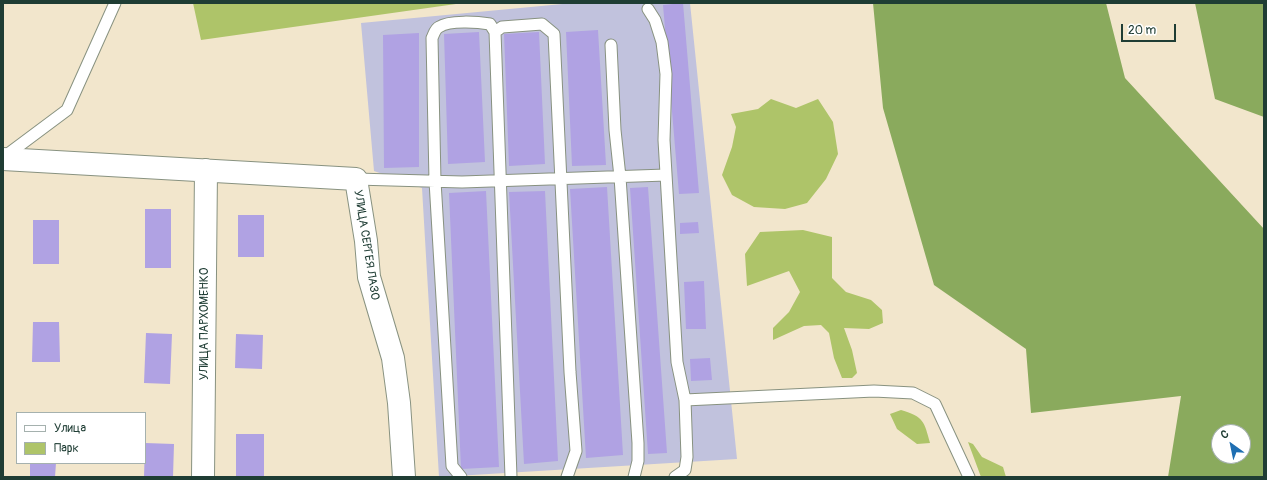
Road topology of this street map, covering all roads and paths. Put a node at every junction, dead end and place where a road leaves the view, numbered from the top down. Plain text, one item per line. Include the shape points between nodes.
1 (115, 3) edge
2 (648, 9) dead end
3 (495, 32) junction
4 (611, 45) dead end
5 (3, 158) edge
6 (206, 170) junction
7 (666, 175) junction
8 (620, 177) junction
9 (356, 178) junction
10 (560, 180) junction
11 (435, 181) junction
12 (499, 181) junction
13 (685, 400) junction
14 (203, 477) edge
15 (404, 477) edge
16 (461, 477) edge
17 (511, 477) edge
18 (567, 477) edge
19 (634, 477) edge
20 (675, 477) edge
21 (969, 477) edge

1 - 5 lane via 67,110
2 - 7 lane via 655,20 662,42 666,74
3 - 10 lane via 502,27 542,24 554,34
3 - 11 lane via 490,24 483,22 447,23 437,28 432,38
3 - 12 lane
4 - 8 lane
5 - 6 street
6 - 9 street
6 - 14 street, УЛИЦА ПАРХОМЕНКО
7 - 8 lane
7 - 13 lane via 677,362
8 - 10 lane
8 - 19 lane via 638,443 638,461
9 - 11 lane
9 - 15 street, УЛИЦА СЕРГЕЯ ЛАЗО via 369,277 393,358
10 - 12 lane
10 - 18 lane via 576,451
11 - 12 lane
11 - 16 lane via 452,466
12 - 17 lane
13 - 20 lane via 687,457 685,470
13 - 21 lane via 874,391 913,393 936,404

